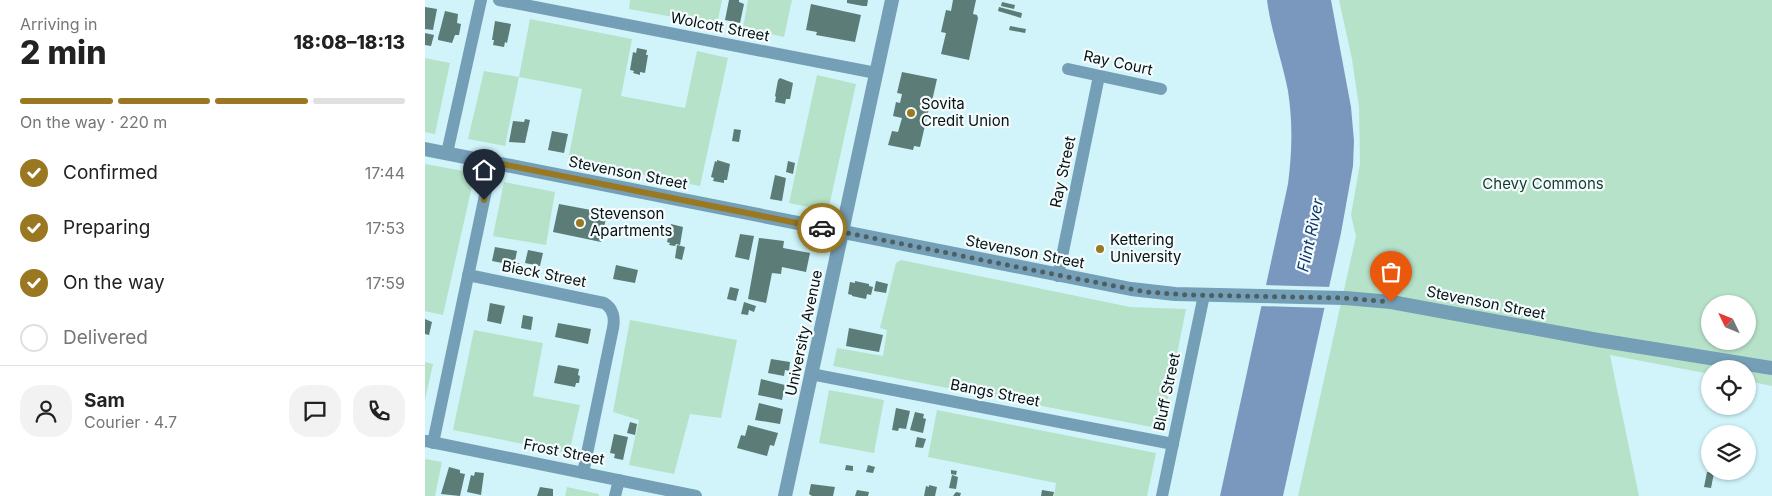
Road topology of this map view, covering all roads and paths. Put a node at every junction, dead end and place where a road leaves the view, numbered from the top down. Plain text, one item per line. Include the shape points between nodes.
1 (481, 0) edge
2 (499, 0) edge
3 (892, 0) edge
4 (1068, 68) dead end
5 (876, 73) junction
6 (1099, 76) junction
7 (1161, 89) dead end
8 (425, 149) edge
9 (447, 153) junction
10 (492, 162) junction
11 (841, 232) junction
12 (468, 275) junction
13 (1058, 276) junction
14 (1204, 295) junction
15 (1772, 368) edge
16 (811, 374) junction
17 (429, 442) edge
18 (1173, 444) junction
19 (583, 473) junction
20 (619, 480) junction
21 (615, 496) edge
22 (696, 496) edge
23 (785, 496) edge
24 (1162, 496) edge

1 - 9 street
2 - 5 street, Wolcott Street
3 - 5 street, University Avenue
4 - 6 street, Ray Court
5 - 11 street, University Avenue
6 - 7 street, Ray Court
6 - 13 street, Ray Street
8 - 9 street, Stevenson Street
9 - 10 street, Stevenson Street
10 - 11 street, Stevenson Street
10 - 12 street
11 - 13 street, Stevenson Street
11 - 16 street, University Avenue
12 - 17 street
12 - 19 street, Bieck Street via 604,303 611,309 613,328
13 - 14 street, Stevenson Street via 1147,292
14 - 15 street, Stevenson Street via 1391,302
14 - 18 street, Bluff Street
16 - 18 street, Bangs Street
16 - 23 street, University Avenue
17 - 19 street, Frost Street
18 - 24 street, Bluff Street
19 - 20 street, Frost Street
20 - 21 street
20 - 22 street, Frost Street

